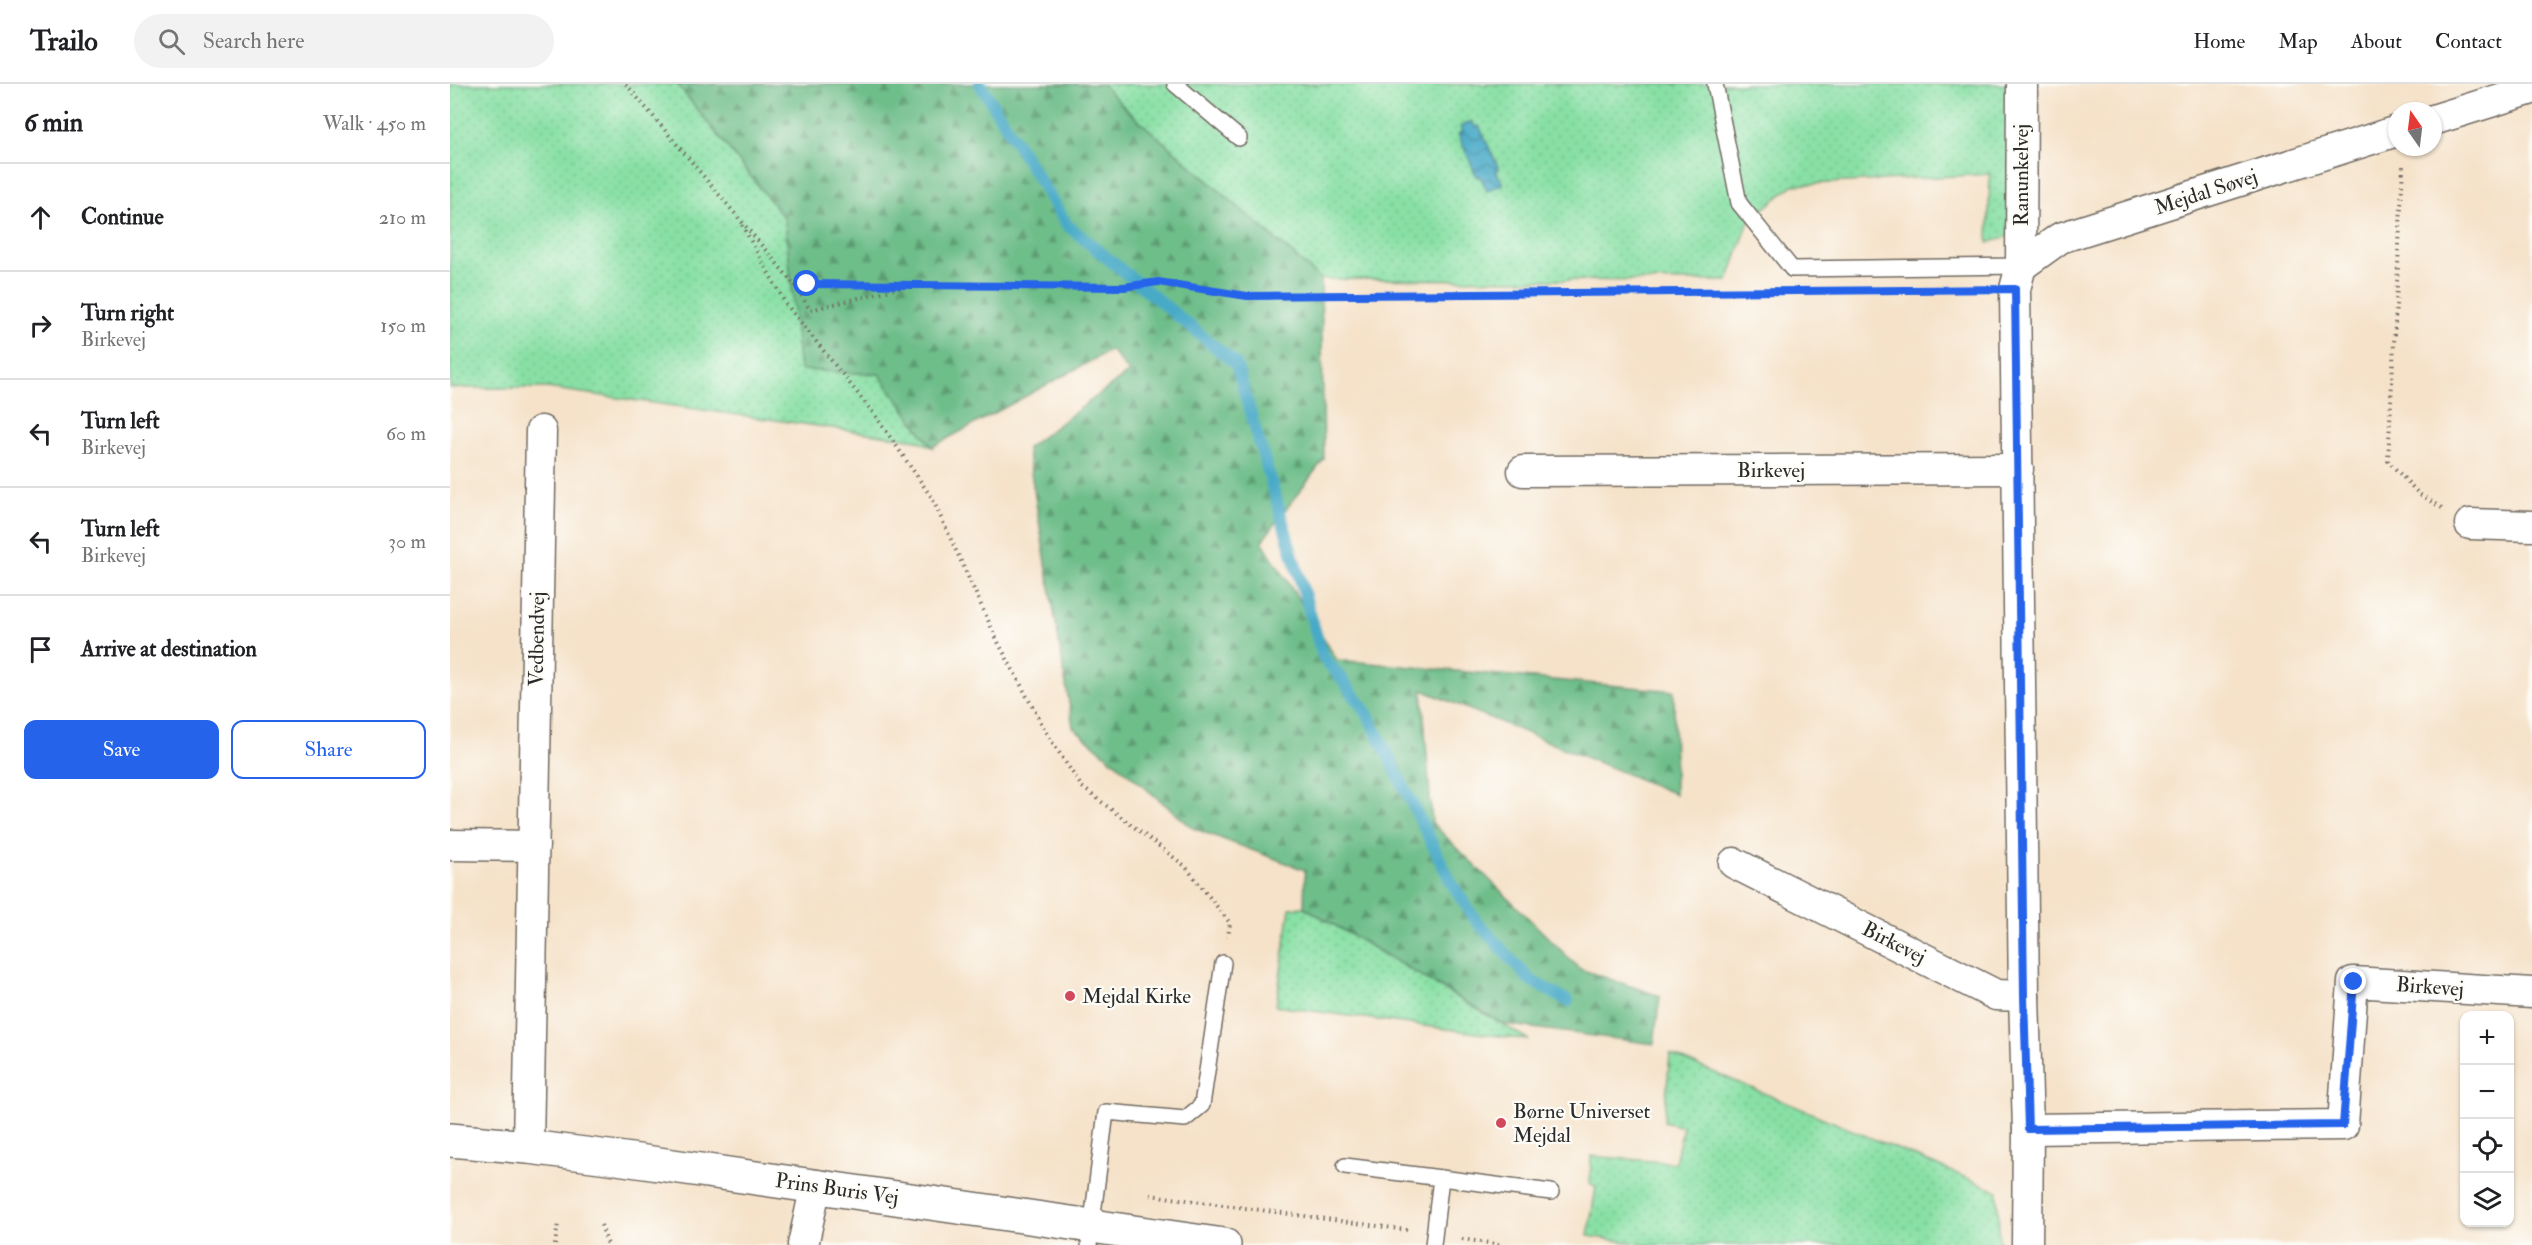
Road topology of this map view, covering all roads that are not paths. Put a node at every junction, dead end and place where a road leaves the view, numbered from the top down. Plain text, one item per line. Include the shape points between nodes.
1 (1175, 84) edge
2 (1715, 84) edge
3 (2022, 84) edge
4 (2532, 89) edge
5 (2442, 117) edge
6 (1239, 138) dead end
7 (2388, 148) edge
8 (2021, 266) junction
9 (541, 431) dead end
10 (2018, 469) junction
11 (1523, 471) dead end
12 (2470, 524) road end
13 (2532, 526) edge
14 (450, 845) edge
15 (534, 846) junction
16 (1734, 863) dead end
17 (1223, 963) road end
18 (2532, 993) edge
19 (2024, 996) junction
20 (2028, 1129) junction
21 (450, 1140) edge
22 (528, 1147) junction
23 (1346, 1166) dead end
24 (1441, 1178) junction
25 (816, 1185) junction
26 (1551, 1192) dead end
27 (1090, 1235) edge
28 (803, 1245) edge
29 (1224, 1245) edge
30 (1433, 1245) edge
31 (2027, 1245) edge

1 - 6 lane
2 - 8 lane via 1739,203 1792,269
3 - 8 street, Ranunkelvej
4 - 5 street
7 - 8 street, Mejdal Søvej via 2060,238
8 - 10 street via 2015,289
9 - 15 street, Vedbendvej
10 - 11 street, Birkevej
10 - 19 street
12 - 13 street
14 - 15 street
15 - 22 street, Vedbendvej
16 - 19 street, Birkevej via 1996,995
17 - 27 lane via 1202,1105 1185,1119 1106,1112
18 - 20 street, Birkevej via 2354,982 2343,1125
19 - 20 street
20 - 31 street
21 - 22 street, Prins Buris Vej
22 - 25 street, Prins Buris Vej
23 - 24 lane
24 - 26 lane
24 - 30 lane
25 - 27 street, Prins Buris Vej
25 - 28 street
27 - 29 street, Prins Buris Vej

